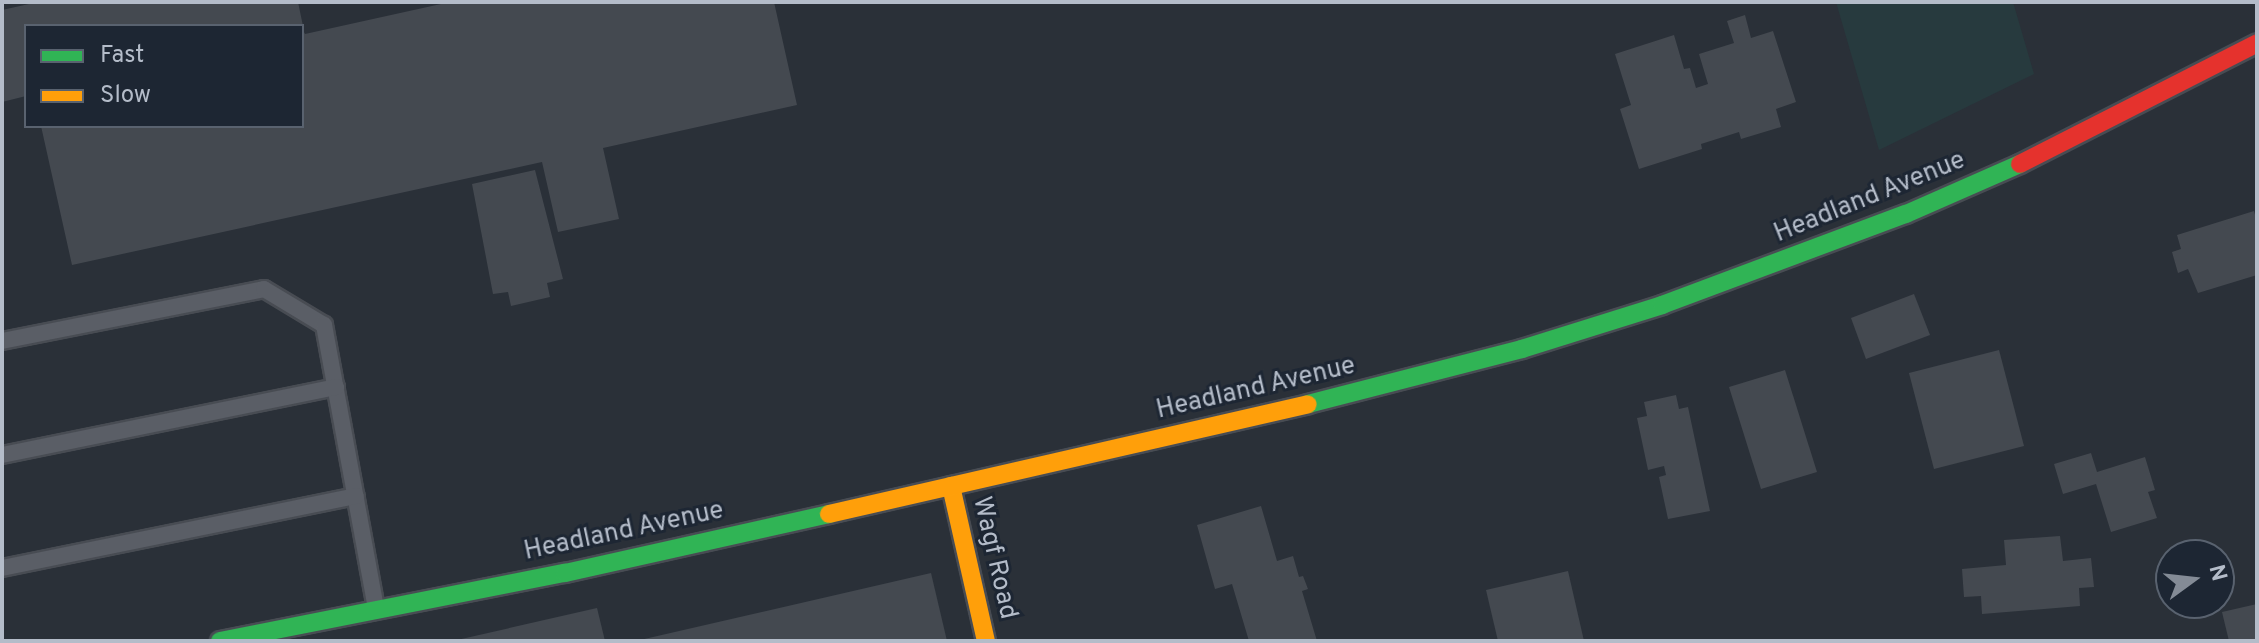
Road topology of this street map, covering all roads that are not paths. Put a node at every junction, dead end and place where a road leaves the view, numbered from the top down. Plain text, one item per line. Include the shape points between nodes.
1 (2257, 43) edge
2 (2, 341) edge
3 (336, 387) junction
4 (2, 455) edge
5 (951, 486) junction
6 (356, 496) junction
7 (2, 568) edge
8 (376, 611) junction
9 (220, 641) edge
10 (986, 641) edge

1 - 5 main road, Headland Avenue via 2023,163 1806,253 1662,305 1411,378
2 - 3 lane via 264,289 324,325
3 - 4 lane
3 - 6 lane
5 - 8 main road, Headland Avenue
5 - 10 main road, Wagf Road
6 - 7 lane
6 - 8 lane
8 - 9 main road, Headland Avenue

